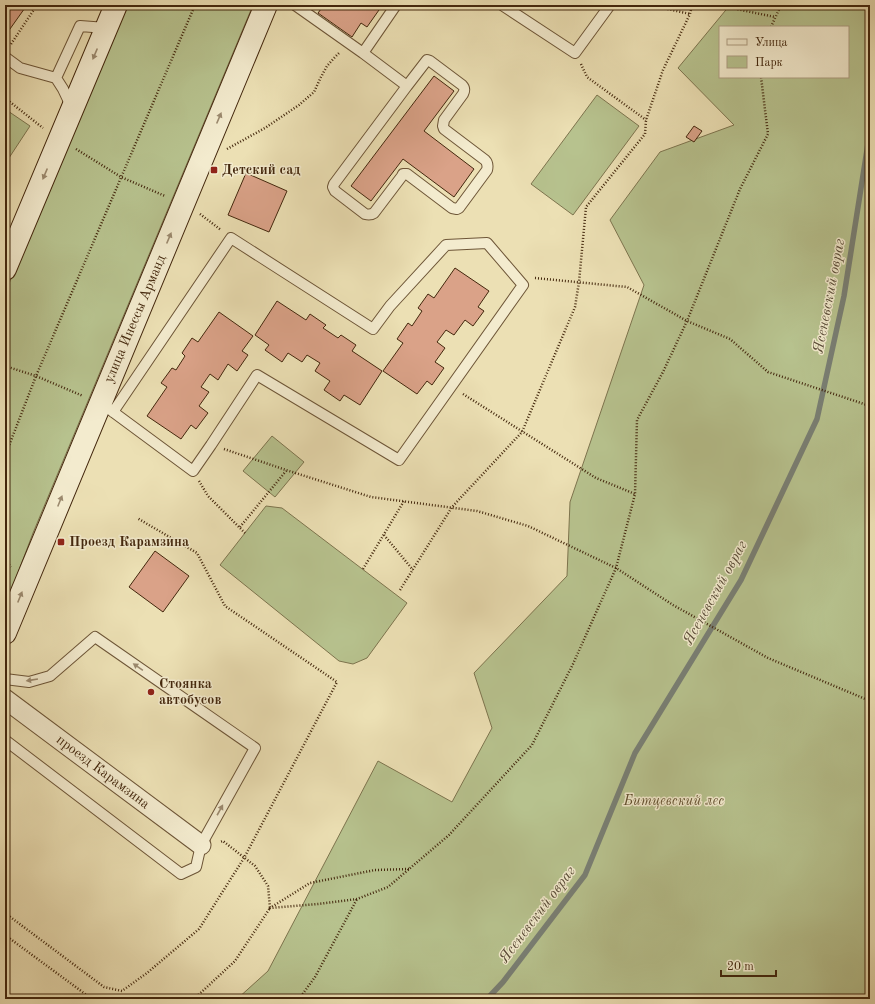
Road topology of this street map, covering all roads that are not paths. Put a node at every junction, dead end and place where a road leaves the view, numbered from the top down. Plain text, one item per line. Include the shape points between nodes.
1 (116, 5) edge
2 (266, 5) edge
3 (295, 5) edge
4 (396, 5) edge
5 (502, 5) edge
6 (610, 5) edge
7 (106, 28) junction
8 (363, 53) junction
9 (5, 57) edge
10 (56, 78) junction
11 (407, 86) junction
12 (72, 108) junction
13 (5, 269) edge
14 (107, 407) junction
15 (5, 633) edge
16 (5, 679) edge
17 (5, 699) edge
18 (5, 740) edge
19 (201, 844) junction

1 - 7 street
14 -> 2 street, улица Инессы Арманд
3 - 8 lane
4 - 8 lane
5 - 6 lane via 575,53
7 - 10 lane via 80,26
7 -> 12 street
8 - 11 lane
9 - 10 lane via 20,68
10 - 12 lane
11 - 11 lane via 427,60 462,85 465,91 442,126 485,160 487,170 457,209 405,174 374,213 368,215 333,187
12 -> 13 street
14 - 14 lane via 193,471 257,375 399,460 523,285 487,243 446,245 390,306 373,329 231,238
15 -> 14 street, улица Инессы Арманд
19 -> 16 lane via 255,748 95,637 50,676 30,682
17 - 19 street, проезд Карамзина
18 - 19 lane via 181,874 196,867

